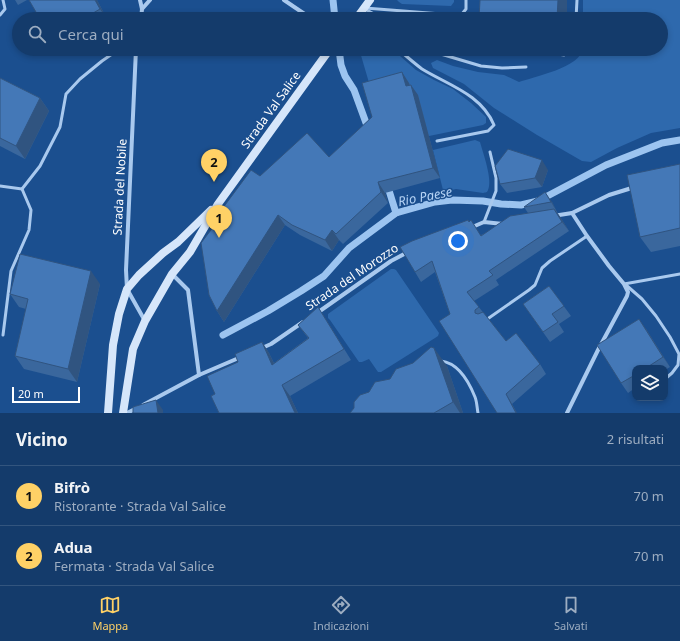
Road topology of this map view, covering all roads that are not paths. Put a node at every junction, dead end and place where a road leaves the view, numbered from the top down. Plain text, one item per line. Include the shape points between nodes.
1 (3, 0) edge
2 (140, 0) edge
3 (150, 0) edge
4 (284, 0) edge
5 (370, 0) edge
6 (466, 0) edge
7 (577, 0) edge
8 (364, 8) junction
9 (142, 9) junction
10 (142, 12) edge
11 (302, 12) edge
12 (362, 12) edge
13 (371, 12) edge
14 (415, 12) edge
15 (464, 12) edge
16 (576, 12) edge
17 (0, 15) edge
18 (109, 56) edge
19 (136, 56) edge
20 (325, 56) edge
21 (407, 56) edge
22 (447, 56) edge
23 (526, 67) dead end
24 (437, 141) dead end
25 (490, 152) dead end
26 (0, 186) edge
27 (637, 186) edge
28 (22, 189) junction
29 (218, 204) junction
30 (572, 213) junction
31 (549, 217) edge
32 (484, 222) junction
33 (511, 223) edge
34 (468, 229) edge
35 (587, 236) junction
36 (411, 251) edge
37 (172, 274) junction
38 (680, 274) edge
39 (624, 284) junction
40 (127, 289) junction
41 (310, 317) edge
42 (145, 321) junction
43 (484, 321) edge
44 (304, 322) edge
45 (3, 334) dead end
46 (259, 350) edge
47 (246, 355) edge
48 (438, 361) edge
49 (199, 375) junction
50 (668, 376) edge
51 (108, 413) edge
52 (123, 413) edge
53 (127, 413) edge
54 (478, 413) edge
55 (567, 413) edge

1 - 17 lane via 6,9
2 - 9 street
3 - 9 street
4 - 11 street
5 - 8 street
6 - 15 lane
7 - 16 lane
8 - 12 street
8 - 13 lane
8 - 14 lane
9 - 10 street
18 - 28 lane via 80,79 66,94 60,126 40,166
19 - 40 street, Strada del Nobile
20 - 29 street, Strada Val Salice
21 - 24 lane via 422,68 474,98 494,125 488,131
22 - 23 lane via 481,66
25 - 32 lane via 496,190
26 - 28 lane
27 - 30 street via 610,195
28 - 45 lane via 31,210 29,230 11,272
29 - 37 street, Strada Val Salice via 190,252
29 - 40 street, Strada Val Salice via 139,275
30 - 31 street
30 - 35 street
32 - 33 street
32 - 34 street
35 - 39 street
35 - 43 lane via 542,268 535,285
36 - 41 street, Strada del Morozzo via 391,261
37 - 42 street, Strada Val Salice
37 - 49 street via 188,290
38 - 39 lane
39 - 50 lane via 642,299 670,337 678,354 678,365
39 - 55 street via 627,296
40 - 42 street, Strada del Nobile
40 - 51 street via 113,345
42 - 52 street, Strada Val Salice via 134,349
44 - 46 street, Strada del Morozzo
47 - 49 street
48 - 54 lane via 456,367 466,379 475,398
49 - 53 street

